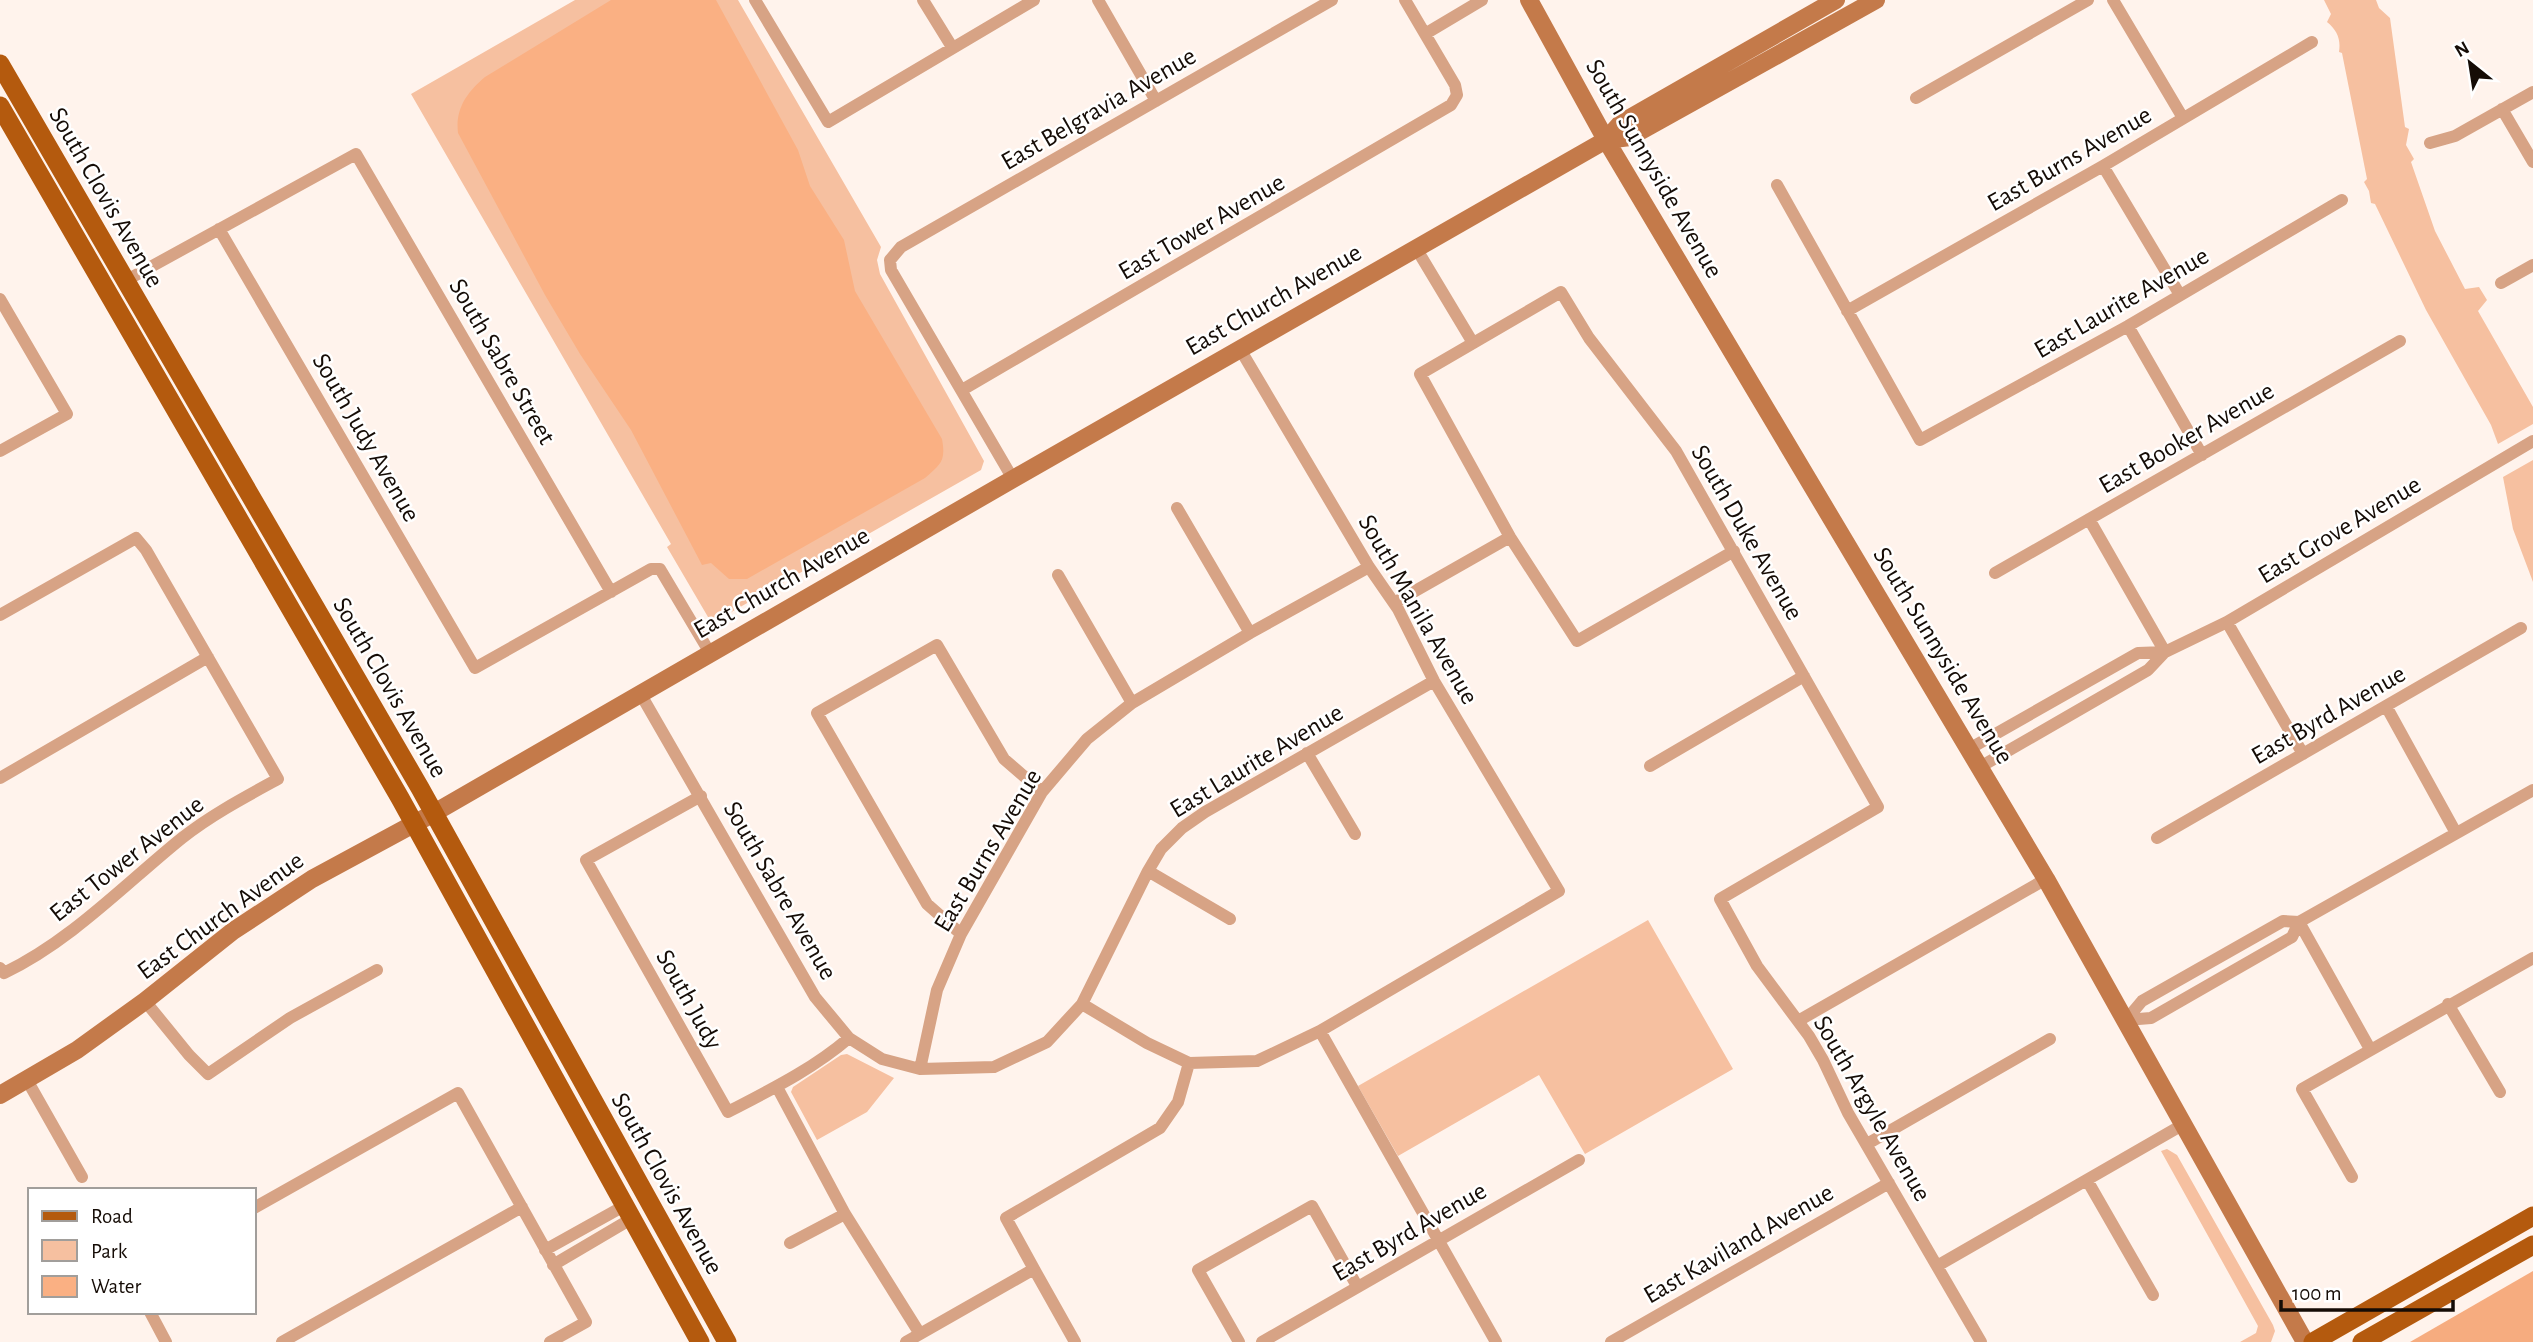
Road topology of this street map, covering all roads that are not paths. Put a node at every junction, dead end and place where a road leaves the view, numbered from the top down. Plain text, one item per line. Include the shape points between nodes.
1 (755, 0) edge
2 (923, 0) edge
3 (1034, 0) edge
4 (1098, 0) edge
5 (1332, 0) edge
6 (1405, 0) edge
7 (1482, 0) edge
8 (1529, 0) edge
9 (1836, 0) edge
10 (1875, 0) edge
11 (2088, 0) edge
12 (2113, 0) edge
13 (1425, 34) junction
14 (2312, 42) dead end
15 (952, 47) junction
16 (0, 64) edge
17 (2533, 92) edge
18 (1916, 98) dead end
19 (1156, 102) junction
20 (0, 106) edge
21 (2502, 109) junction
22 (2183, 118) junction
23 (1606, 140) junction
24 (2431, 143) dead end
25 (2533, 162) edge
26 (2103, 166) junction
27 (1777, 185) dead end
28 (51, 193) junction
29 (2342, 200) dead end
30 (219, 229) junction
31 (1416, 248) junction
32 (2533, 265) edge
33 (125, 281) junction
34 (2501, 283) dead end
35 (2180, 295) junction
36 (0, 299) edge
37 (1847, 311) junction
38 (2128, 326) junction
39 (2400, 341) dead end
40 (1473, 343) junction
41 (1240, 349) junction
42 (962, 390) junction
43 (2533, 441) edge
44 (0, 451) edge
45 (2202, 455) junction
46 (1013, 479) junction
47 (1177, 508) dead end
48 (2089, 519) junction
49 (1510, 537) junction
50 (1734, 551) junction
51 (1369, 567) junction
52 (1995, 573) dead end
53 (1058, 575) dead end
54 (611, 592) junction
55 (1394, 603) junction
56 (0, 615) edge
57 (2227, 622) junction
58 (2521, 628) dead end
59 (1250, 633) junction
60 (2165, 652) junction
61 (710, 653) junction
62 (208, 657) junction
63 (1804, 676) junction
64 (1433, 681) junction
65 (640, 693) junction
66 (1132, 703) junction
67 (2386, 706) junction
68 (1969, 749) junction
69 (1307, 753) junction
70 (2303, 754) junction
71 (1650, 766) dead end
72 (1980, 767) junction
73 (0, 778) edge
74 (2533, 790) edge
75 (1042, 792) junction
76 (701, 796) junction
77 (433, 813) junction
78 (414, 824) junction
79 (2456, 833) junction
80 (1355, 834) dead end
81 (2157, 838) dead end
82 (1148, 871) junction
83 (2046, 879) junction
84 (1720, 899) joint
85 (1230, 919) dead end
86 (2299, 922) junction
87 (961, 934) junction
88 (2533, 958) edge
89 (2, 970) edge
90 (377, 970) dead end
91 (145, 1001) junction
92 (1082, 1004) junction
93 (2448, 1004) junction
94 (2126, 1020) junction
95 (1798, 1021) junction
96 (1320, 1031) junction
97 (849, 1038) junction
98 (2050, 1039) dead end
99 (2370, 1049) junction
100 (1189, 1063) junction
101 (920, 1069) junction
102 (27, 1080) junction
103 (777, 1087) junction
104 (2500, 1092) dead end
105 (0, 1096) edge
106 (2184, 1124) junction
107 (1867, 1144) junction
108 (1579, 1160) dead end
109 (82, 1177) dead end
110 (2353, 1177) dead end
111 (2087, 1180) junction
112 (1889, 1183) junction
113 (256, 1207) edge
114 (522, 1207) junction
115 (628, 1213) junction
116 (845, 1214) junction
117 (2533, 1216) edge
118 (1438, 1242) junction
119 (790, 1243) dead end
120 (2533, 1245) edge
121 (545, 1250) junction
122 (553, 1265) junction
123 (1937, 1266) junction
124 (1034, 1269) junction
125 (1357, 1286) junction
126 (2152, 1295) dead end
127 (151, 1314) edge
128 (920, 1334) junction
129 (702, 1341) edge
130 (166, 1342) edge
131 (282, 1342) edge
132 (550, 1342) edge
133 (727, 1342) edge
134 (906, 1342) edge
135 (1075, 1342) edge
136 (1238, 1342) edge
137 (1262, 1342) edge
138 (1496, 1342) edge
139 (1611, 1342) edge
140 (1981, 1342) edge
141 (2305, 1342) edge
142 (2312, 1342) edge
143 (2362, 1342) edge

1 - 15 street via 828,122
2 - 15 street
3 - 15 street
4 - 19 street
5 - 19 street, East Belgravia Avenue
6 - 13 street
7 - 13 street
8 - 23 street, South Sunnyside Avenue
9 - 23 street, East Church Avenue via 1621,123
10 - 23 street, East Church Avenue via 1630,137
11 - 18 street
12 - 22 street
13 - 42 street, East Tower Avenue via 1457,95 1438,115
14 - 22 street, East Burns Avenue
16 - 33 main road, South Clovis Avenue
17 - 21 street
19 - 42 street, East Belgravia Avenue via 901,247 890,260 891,270
20 - 28 main road, South Clovis Avenue
21 - 24 street via 2455,136
21 - 25 street
22 - 26 street, East Burns Avenue
23 - 31 street, East Church Avenue
23 - 68 street, South Sunnyside Avenue
26 - 35 street
26 - 37 street, East Burns Avenue
27 - 37 street
28 - 33 main road via 73,216 112,280
28 - 78 main road, South Clovis Avenue
29 - 35 street, East Laurite Avenue
30 - 33 street
30 - 54 street, South Sabre Street via 356,154
30 - 54 street, South Judy Avenue via 475,668
31 - 40 street
31 - 41 street, East Church Avenue
32 - 34 street
33 - 77 main road, South Clovis Avenue
35 - 38 street, East Laurite Avenue
36 - 44 street via 67,414
37 - 38 street, East Laurite Avenue via 1920,440
38 - 45 street
39 - 45 street, East Booker Avenue
40 - 49 street via 1420,374
40 - 50 street, South Duke Avenue via 1561,292 1589,338 1676,452
41 - 46 street, East Church Avenue
41 - 51 street, South Manila Avenue
42 - 46 street
43 - 57 street, East Grove Avenue
45 - 48 street, East Booker Avenue
46 - 61 street, East Church Avenue
47 - 59 street
48 - 52 street, East Booker Avenue
48 - 60 street
49 - 50 street via 1577,641
49 - 55 street
50 - 63 street, South Duke Avenue
51 - 55 street, South Manila Avenue
51 - 59 street, East Burns Avenue
53 - 66 street
54 - 61 street via 651,569 660,569
55 - 64 street, South Manila Avenue
56 - 62 street via 136,538
57 - 60 street, East Grove Avenue
57 - 70 street
58 - 67 street, East Byrd Avenue
59 - 66 street, East Burns Avenue
60 - 68 street, East Grove Avenue via 2138,653
60 - 72 street, East Grove Avenue via 2148,670
61 - 65 street, East Church Avenue
62 - 73 street
62 - 89 street, East Tower Avenue via 278,779 185,836 52,945
63 - 71 street
63 - 84 street, South Duke Avenue via 1878,807
64 - 69 street, East Laurite Avenue
64 - 96 street, South Manila Avenue via 1559,891
65 - 76 street, South Sabre Avenue
65 - 77 street, East Church Avenue
66 - 75 street, East Burns Avenue via 1087,739
67 - 70 street, East Byrd Avenue
67 - 79 street
68 - 72 street, South Sunnyside Avenue
69 - 80 street
69 - 82 street, East Laurite Avenue via 1182,828
70 - 81 street, East Byrd Avenue
72 - 83 street, South Sunnyside Avenue
74 - 79 street
75 - 87 street, East Burns Avenue
75 - 87 street via 1003,759 937,645 817,713 927,904
76 - 97 street, South Sabre Avenue via 815,997
76 - 103 street, South Judy via 586,860 727,1112
77 - 78 street, East Church Avenue
77 - 133 main road, South Clovis Avenue
78 - 91 street, East Church Avenue via 285,895
78 - 115 main road, South Clovis Avenue
79 - 86 street
82 - 85 street
82 - 92 street, East Laurite Avenue
83 - 94 street, South Sunnyside Avenue
83 - 95 street
84 - 95 street, South Argyle Avenue via 1758,966
86 - 94 street via 2283,921 2177,981 2142,1001
86 - 94 street via 2292,937 2151,1018
86 - 99 street
87 - 101 street, East Burns Avenue via 937,990
88 - 93 street
90 - 91 street via 290,1018 208,1074
91 - 102 street, East Church Avenue
92 - 100 street
92 - 101 street, East Laurite Avenue via 1047,1042 993,1067
93 - 99 street
93 - 104 street
94 - 106 street, South Sunnyside Avenue
95 - 107 street, South Argyle Avenue
96 - 100 street via 1257,1061
96 - 118 street
97 - 101 street, South Sabre Avenue via 881,1059
97 - 103 street
98 - 107 street
99 - 110 street via 2302,1089
100 - 124 street via 1178,1102 1160,1128 1006,1218
102 - 105 street, East Church Avenue
102 - 109 street
103 - 116 street
106 - 111 street
106 - 141 street, South Sunnyside Avenue
107 - 112 street, South Argyle Avenue
108 - 118 street, East Byrd Avenue
111 - 123 street
111 - 126 street
112 - 123 street, South Argyle Avenue
112 - 139 street, East Kaviland Avenue
113 - 114 street via 458,1093
114 - 121 street
114 - 131 street
115 - 121 street
115 - 122 street
115 - 129 main road, South Clovis Avenue
116 - 119 street
116 - 128 street
117 - 142 main road
118 - 125 street, East Byrd Avenue
118 - 138 street
120 - 143 main road
121 - 122 street
122 - 132 street via 586,1322
123 - 140 street, South Argyle Avenue
124 - 128 street
124 - 135 street
125 - 136 street via 1312,1206 1198,1270
125 - 137 street, East Byrd Avenue
127 - 130 street
128 - 134 street

